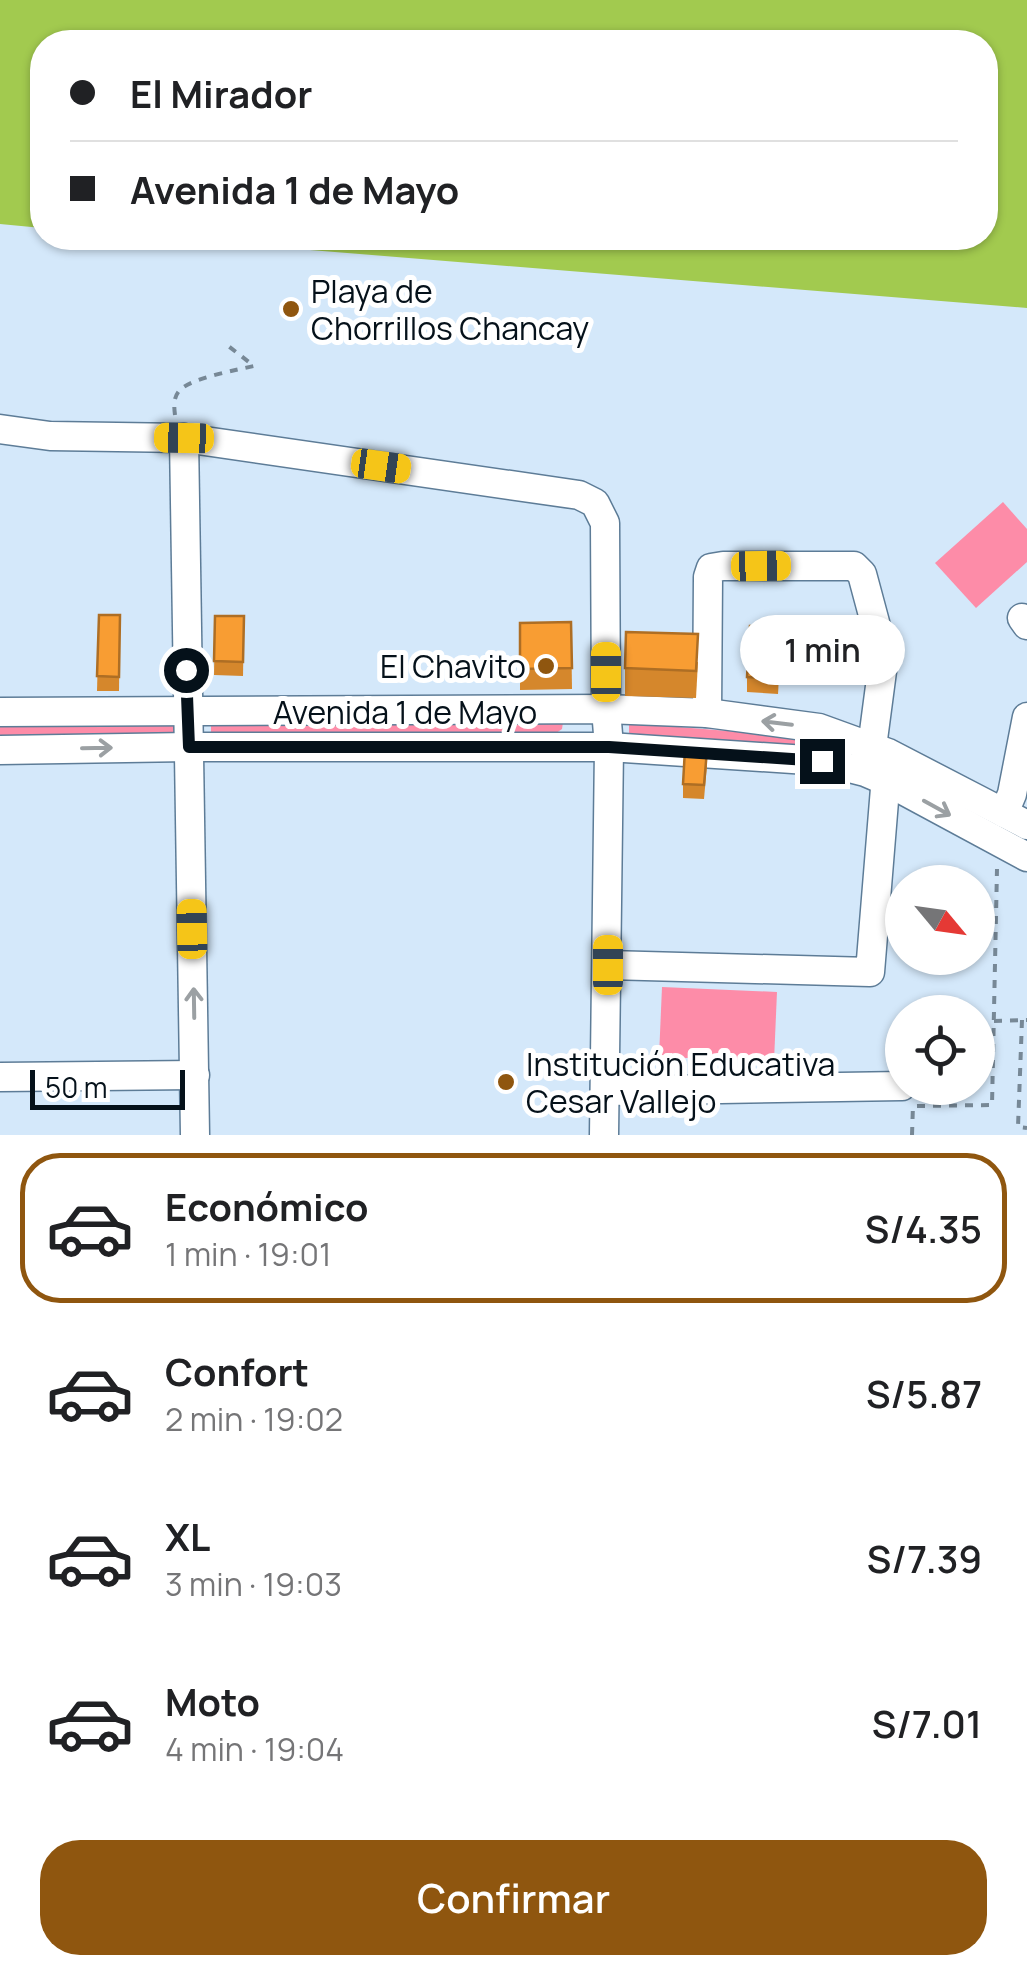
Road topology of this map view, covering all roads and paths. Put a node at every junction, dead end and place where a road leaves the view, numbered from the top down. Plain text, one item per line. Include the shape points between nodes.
1 (227, 345) dead end
2 (0, 429) edge
3 (184, 438) junction
4 (606, 709) junction
5 (187, 711) junction
6 (0, 712) edge
7 (707, 713) junction
8 (1027, 717) edge
9 (189, 747) junction
10 (609, 747) junction
11 (0, 750) edge
12 (882, 760) junction
13 (1015, 819) edge
14 (998, 841) junction
15 (1027, 857) edge
16 (608, 965) junction
17 (995, 995) edge
18 (1024, 1020) edge
19 (995, 1021) edge
20 (196, 1075) junction
21 (0, 1077) edge
22 (885, 1086) edge
23 (605, 1091) junction
24 (992, 1105) edge
25 (1018, 1127) junction
26 (1027, 1128) edge
27 (195, 1135) edge
28 (604, 1135) edge
29 (912, 1135) edge
30 (1018, 1135) edge

1 - 3 path via 254,366 180,390 174,412
2 - 3 street
3 - 4 street via 579,495 595,503 606,523
3 - 5 street
4 - 5 street, Avenida 1 de Mayo
4 - 7 street, Avenida 1 de Mayo
4 - 10 street
5 - 6 street, Avenida 1 de Mayo
5 - 9 street
12 -> 7 street, Avenida 1 de Mayo via 819,728
7 - 12 street via 711,568 854,566 862,574 884,656
8 - 13 street via 1012,794
9 - 10 street, Avenida 1 de Mayo
11 -> 9 street, Avenida 1 de Mayo
20 -> 9 street
10 - 12 street, Avenida 1 de Mayo via 822,761 865,772
10 - 16 street
12 - 13 street, Avenida 1 de Mayo
12 -> 14 street, Avenida 1 de Mayo
12 - 16 street via 870,972
14 - 15 street, Avenida 1 de Mayo
14 - 17 path
16 - 23 street
18 - 19 path
18 - 25 path
20 - 21 street
20 - 27 street
22 - 23 street
23 - 28 street
24 - 29 path via 912,1106
25 - 26 path
25 - 30 path

